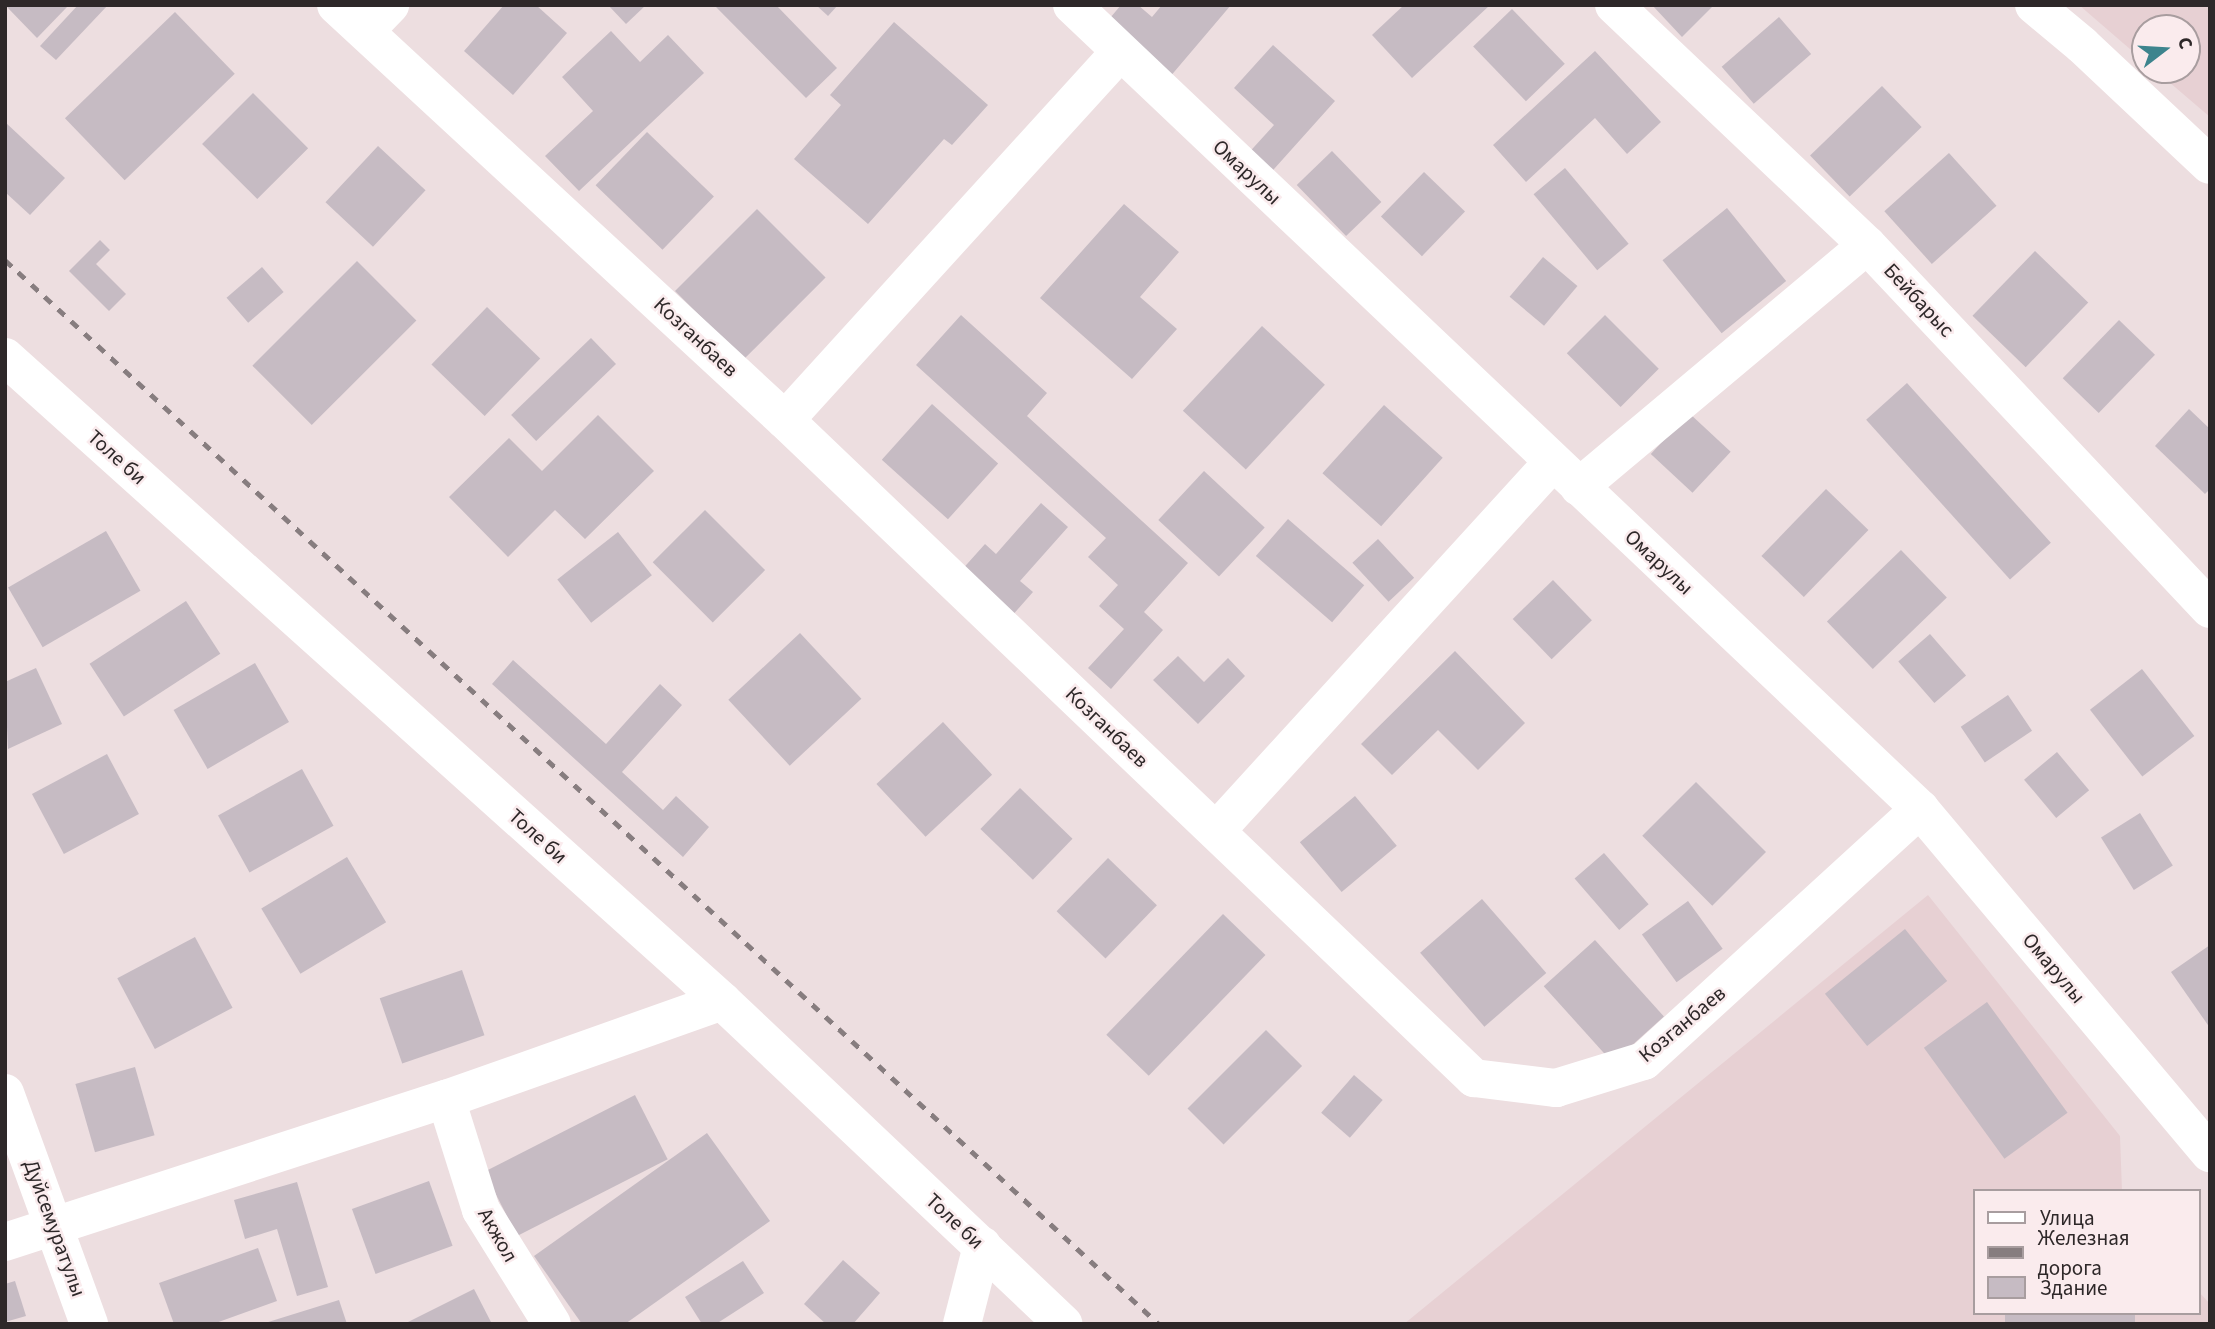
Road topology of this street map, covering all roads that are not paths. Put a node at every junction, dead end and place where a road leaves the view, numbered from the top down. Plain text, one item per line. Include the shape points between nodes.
1 (336, 5) edge
2 (1072, 5) edge
3 (1614, 5) edge
4 (2034, 5) edge
5 (378, 18) edge
6 (1121, 51) junction
7 (2210, 165) edge
8 (1867, 246) junction
9 (5, 357) edge
10 (785, 420) junction
11 (1567, 475) junction
12 (2210, 609) edge
13 (1920, 809) junction
14 (1216, 831) junction
15 (722, 1001) junction
16 (5, 1093) edge
17 (446, 1099) junction
18 (2210, 1153) edge
19 (56, 1227) junction
20 (5, 1242) edge
21 (982, 1246) junction
22 (89, 1324) edge
23 (552, 1324) edge
24 (962, 1324) edge
25 (1064, 1324) edge

1 - 5 street, Козганбаев
2 - 6 street, Омарулы
3 - 8 street, Бейбарыс
4 - 7 street
5 - 10 street, Козганбаев
6 - 10 street
6 - 11 street, Омарулы
8 - 11 street
8 - 12 street, Бейбарыс
9 - 15 street, Толе би
10 - 14 street, Козганбаев
11 - 13 street, Омарулы
11 - 14 street
13 - 14 street, Козганбаев via 1644,1061 1556,1088 1474,1078
13 - 18 street, Омарулы
15 - 17 street
15 - 21 street, Толе би
16 - 19 street, Дуйсемуратулы
17 - 19 street
17 - 23 street, Акжол via 481,1210
19 - 20 street
19 - 22 street, Дуйсемуратулы
21 - 24 street
21 - 25 street, Толе би

